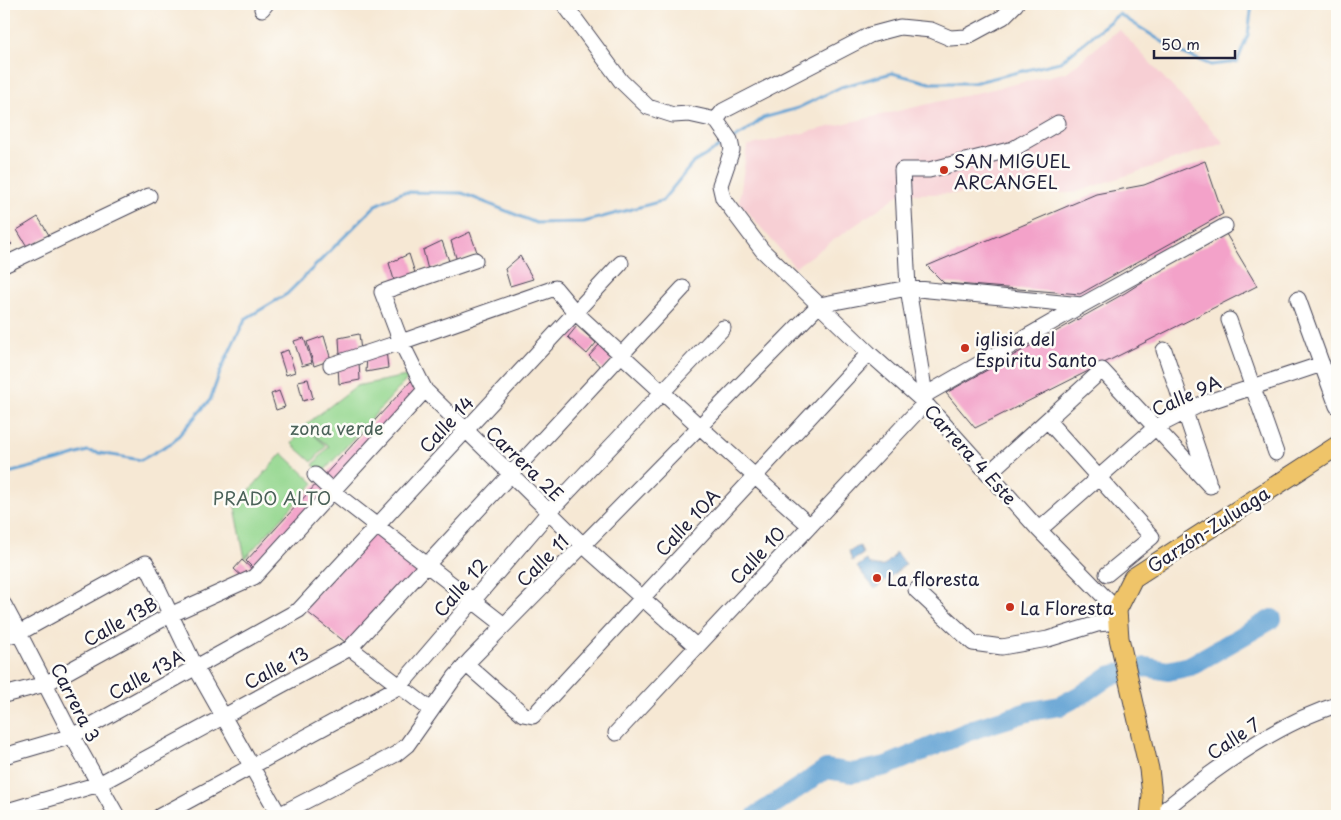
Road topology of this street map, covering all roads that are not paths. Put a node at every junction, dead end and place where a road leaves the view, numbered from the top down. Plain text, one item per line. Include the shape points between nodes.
1 (564, 4) edge
2 (1016, 4) edge
3 (716, 120) junction
4 (1058, 123) dead end
5 (149, 196) dead end
6 (1225, 226) dead end
7 (475, 260) dead end
8 (621, 263) dead end
9 (4, 265) edge
10 (683, 288) dead end
11 (908, 288) junction
12 (1298, 299) dead end
13 (819, 305) junction
14 (1082, 305) junction
15 (575, 312) junction
16 (1229, 320) dead end
17 (723, 328) dead end
18 (401, 342) junction
19 (1164, 350) dead end
20 (870, 353) junction
21 (622, 355) junction
22 (1322, 364) junction
23 (331, 365) dead end
24 (1253, 387) junction
25 (425, 390) junction
26 (662, 392) junction
27 (925, 399) junction
28 (1337, 406) edge
29 (1186, 414) junction
30 (1047, 420) junction
31 (698, 426) junction
32 (1156, 428) junction
33 (465, 431) junction
34 (1337, 446) edge
35 (1276, 453) dead end
36 (989, 472) junction
37 (315, 475) dead end
38 (510, 475) junction
39 (755, 477) junction
40 (1100, 478) junction
41 (332, 491) junction
42 (549, 512) junction
43 (377, 526) junction
44 (810, 526) junction
45 (1039, 530) junction
46 (584, 546) junction
47 (427, 565) junction
48 (1107, 574) dead end
49 (916, 590) dead end
50 (642, 598) junction
51 (473, 601) junction
52 (4, 605) edge
53 (299, 610) joint
54 (170, 615) junction
55 (1119, 623) junction
56 (504, 625) junction
57 (20, 633) junction
58 (4, 637) edge
59 (696, 647) junction
60 (350, 648) junction
61 (466, 664) junction
62 (196, 668) junction
63 (45, 684) junction
64 (400, 686) junction
65 (4, 695) edge
66 (1337, 705) edge
67 (431, 710) junction
68 (223, 716) junction
69 (616, 733) dead end
70 (72, 736) junction
71 (4, 756) edge
72 (252, 766) junction
73 (99, 784) junction
74 (4, 812) edge
75 (117, 816) edge
76 (160, 816) edge
77 (278, 816) edge
78 (1150, 816) edge
79 (1157, 816) edge

1 - 3 street via 621,81 648,107 674,115 689,114
2 - 3 street via 1003,17 966,37 950,38 931,30 900,27 870,35 723,111
3 - 13 street, Carrera 4 Este via 730,140 732,150 720,185 723,198 762,250
4 - 11 street via 1013,149 929,170 902,170
5 - 9 street
6 - 14 street, Calle 10
7 - 18 street, Carrera 2E via 382,292
8 - 15 street, Calle 14
10 - 21 street, Calle 13
11 - 13 street
11 - 14 street
11 - 27 street
12 - 22 street
13 - 20 street, Carrera 4 Este
13 - 31 street, Calle 11
14 - 27 street, Calle 10
15 - 18 street via 555,288
15 - 21 street
15 - 33 street, Calle 14
16 - 24 street
17 - 26 street, Calle 12
18 - 23 street
18 - 25 street, Carrera 2E
19 - 29 street
20 - 27 street, Carrera 4 Este
20 - 39 street, Calle 10A
21 - 26 street
21 - 38 street, Calle 13
22 - 24 street, Calle 9A
22 - 28 street
24 - 29 street, Calle 9A via 1199,405
24 - 35 street
25 - 33 street, Carrera 2E
25 - 41 street
26 - 31 street
26 - 42 street, Calle 12
27 - 36 street, Carrera 4 Este
27 - 44 street, Calle 10
29 - 32 street, Calle 9A
29 - 32 street via 1210,486
30 - 32 street via 1102,370
30 - 36 street
30 - 40 street
31 - 39 street
31 - 46 street, Calle 11
32 - 40 street, Calle 9A
33 - 38 street, Carrera 2E
33 - 43 street, Calle 14
34 - 55 main road, Garzón-Zuluaga via 1133,578
36 - 45 street, Carrera 4 Este
37 - 41 street
38 - 42 street, Carrera 2E
38 - 47 street, Calle 13
39 - 44 street
39 - 50 street, Calle 10A
40 - 45 street, Calle 9A
40 - 48 street via 1152,537
41 - 43 street
41 - 54 street, Calle 13B via 254,577
42 - 46 street, Carrera 2E
42 - 51 street, Calle 12
43 - 47 street
43 - 53 street, Calle 14
44 - 59 street, Calle 10
45 - 55 street, Carrera 4 Este
46 - 50 street, Carrera 2E
46 - 56 street, Calle 11
47 - 51 street
47 - 60 street, Calle 13
49 - 55 street via 973,643 1002,647 1048,639 1097,624
50 - 59 street, Carrera 2E
50 - 61 street, Calle 10A via 533,716 524,714
51 - 56 street
51 - 64 street, Calle 12
52 - 57 street, Carrera 3
53 - 62 street, Calle 13A
54 - 57 street via 146,563
54 - 62 street
54 - 63 street, Calle 13B
55 - 78 main road via 1149,768
56 - 61 street, Calle 11
57 - 58 street
57 - 63 street, Carrera 3
59 - 69 street, Calle 10
60 - 64 street
60 - 68 street, Calle 13
61 - 67 street, Calle 11
62 - 68 street
62 - 70 street, Calle 13A
63 - 65 street, Calle 13B
63 - 70 street, Carrera 3
64 - 67 street
64 - 72 street
66 - 79 street, Calle 7 via 1280,729
67 - 77 street, Calle 11 via 407,745 396,754
68 - 72 street
68 - 73 street, Calle 13
70 - 71 street, Calle 13A
70 - 73 street, Carrera 3
72 - 76 street
72 - 77 street
73 - 74 street, Calle 13
73 - 75 street, Carrera 3

